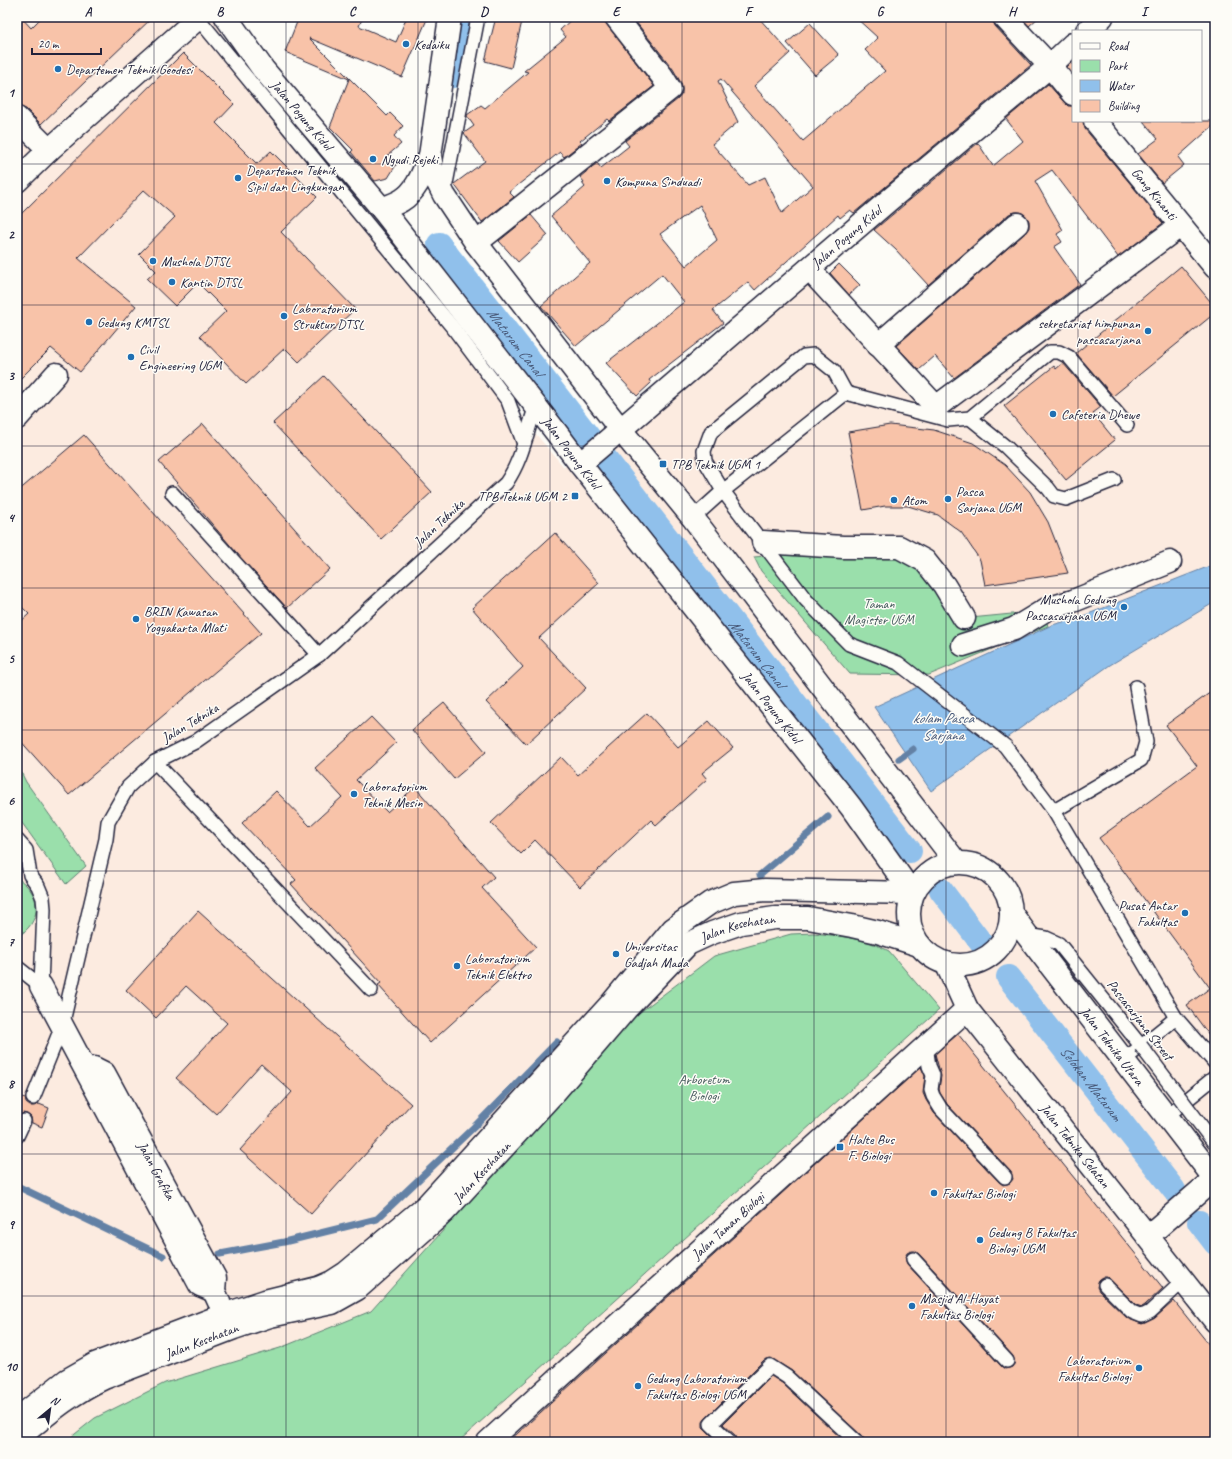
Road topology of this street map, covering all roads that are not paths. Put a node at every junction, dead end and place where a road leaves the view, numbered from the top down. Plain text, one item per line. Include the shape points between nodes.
1 (226, 17) edge
2 (450, 17) edge
3 (478, 17) edge
4 (615, 17) edge
5 (1004, 17) edge
6 (1102, 17) edge
7 (197, 18) edge
8 (1088, 30) edge
9 (1072, 45) edge
10 (1050, 66) junction
11 (1072, 93) edge
12 (17, 118) edge
13 (1096, 122) edge
14 (49, 150) junction
15 (430, 156) junction
16 (17, 181) edge
17 (444, 195) junction
18 (382, 209) junction
19 (1017, 224) dead end
20 (1180, 226) junction
21 (476, 243) junction
22 (1215, 267) edge
23 (809, 269) junction
24 (878, 344) junction
25 (56, 374) dead end
26 (846, 392) junction
27 (536, 406) junction
28 (17, 418) edge
29 (970, 418) junction
30 (1127, 425) dead end
31 (619, 430) junction
32 (524, 444) junction
33 (584, 460) junction
34 (1114, 480) dead end
35 (724, 491) junction
36 (172, 493) dead end
37 (693, 518) junction
38 (763, 542) junction
39 (1170, 562) dead end
40 (964, 618) dead end
41 (963, 645) dead end
42 (319, 655) junction
43 (1136, 687) dead end
44 (155, 762) junction
45 (1054, 810) junction
46 (17, 840) edge
47 (949, 863) junction
48 (916, 887) junction
49 (1011, 913) junction
50 (1027, 935) junction
51 (680, 937) junction
52 (919, 945) junction
53 (946, 963) junction
54 (17, 967) edge
55 (41, 986) junction
56 (371, 990) dead end
57 (967, 1008) junction
58 (1176, 1018) junction
59 (62, 1026) junction
60 (926, 1046) junction
61 (1141, 1046) junction
62 (1124, 1060) junction
63 (1215, 1064) edge
64 (1215, 1077) edge
65 (33, 1098) dead end
66 (1167, 1116) junction
67 (24, 1121) dead end
68 (17, 1136) edge
69 (1215, 1144) edge
70 (1005, 1177) dead end
71 (1215, 1179) edge
72 (1148, 1236) junction
73 (913, 1259) dead end
74 (1183, 1281) junction
75 (1105, 1285) dead end
76 (230, 1321) junction
77 (1215, 1321) edge
78 (1007, 1361) dead end
79 (17, 1419) edge
80 (17, 1439) edge
81 (488, 1442) edge
82 (730, 1442) edge
83 (857, 1442) edge

1 - 18 street, Jalan Pogung Kidul via 263,69
2 - 15 street
3 - 17 lane
4 - 21 street via 670,89
5 - 10 street
6 - 8 street
7 - 14 street
7 - 32 lane via 454,329 508,401
9 - 10 street, Jalan Pogung Kidul
10 - 11 street
10 - 23 street, Jalan Pogung Kidul
12 - 14 street
13 - 20 street, Gang Kinanti
14 - 16 street
15 - 17 street via 433,173
15 - 18 street via 411,193 402,201
17 - 21 street
18 - 27 street, Jalan Pogung Kidul
19 - 24 street
20 - 22 street, Gang Kinanti
20 - 24 street via 936,407
21 - 31 street
23 - 24 street
23 - 31 street, Jalan Pogung Kidul
25 - 28 street
26 - 29 lane via 948,420
26 - 35 lane
26 - 35 lane via 834,371 814,355 804,356 711,432 704,451 705,461
27 - 32 lane, Jalan Teknika
27 - 33 street, Jalan Pogung Kidul
29 - 30 lane via 1050,352 1059,352 1069,357
29 - 34 lane via 1006,447 1054,496 1066,499
31 - 33 street, Jalan Pogung Kidul
31 - 37 street
32 - 42 lane, Jalan Teknika via 506,483
33 - 48 street, Jalan Pogung Kidul via 851,807
35 - 37 lane
35 - 38 lane
36 - 42 lane
37 - 47 street
38 - 40 street via 843,547 899,547 925,561 944,585
38 - 45 lane via 806,600 849,644 898,663 1005,746
39 - 41 street via 1047,609 1014,629
42 - 44 lane, Jalan Teknika via 195,742
43 - 45 lane via 1146,742 1141,760
44 - 56 lane
44 - 59 lane, Jalan Teknika via 128,787 108,822
45 - 58 lane
46 - 55 lane, Jalan Grafika via 26,850 30,875 43,898
47 - 48 street via 930,871
47 - 49 street via 973,864 988,870 1000,882 1008,896
48 - 51 street, Jalan Kesehatan via 764,890 734,894 710,903
48 - 52 street via 908,906 908,920
49 - 50 street, Jalan Teknika Utara
49 - 53 street via 1003,943 991,955 977,962 961,965
50 - 61 lane, Pascasarjana Street via 1046,938 1059,944
50 - 62 street, Jalan Teknika Utara
51 - 52 street, Jalan Kesehatan via 712,933 741,923 808,918 852,926
51 - 76 street, Jalan Kesehatan via 611,1004 427,1205 332,1282 305,1293 265,1301
52 - 53 street via 931,956
53 - 57 street, Jalan Teknika Selatan
54 - 55 lane, Jalan Grafika
55 - 59 street, Jalan Grafika
57 - 60 street, Jalan Taman Biologi
57 - 72 street, Jalan Teknika Selatan
58 - 61 lane
58 - 63 lane
59 - 65 lane, Jalan Teknika
59 - 76 street, Jalan Grafika via 201,1269 200,1285 214,1291
60 - 70 lane via 929,1066 934,1076 931,1090 935,1100
60 - 81 street, Jalan Taman Biologi
61 - 62 lane
61 - 69 lane, Pascasarjana Street, bridge
62 - 66 street, Jalan Teknika Utara
64 - 66 lane
66 - 71 street, Jalan Teknika Utara
67 - 68 lane
71 - 72 street
72 - 74 street, Jalan Teknika Selatan
73 - 78 lane
74 - 75 lane via 1150,1312 1142,1316 1132,1312
74 - 77 street, Jalan Teknika Selatan
76 - 79 street, Jalan Kesehatan via 95,1364 53,1389
76 - 80 street, Jalan Kesehatan via 92,1384 51,1410
82 - 83 lane via 711,1424 770,1366 787,1377

